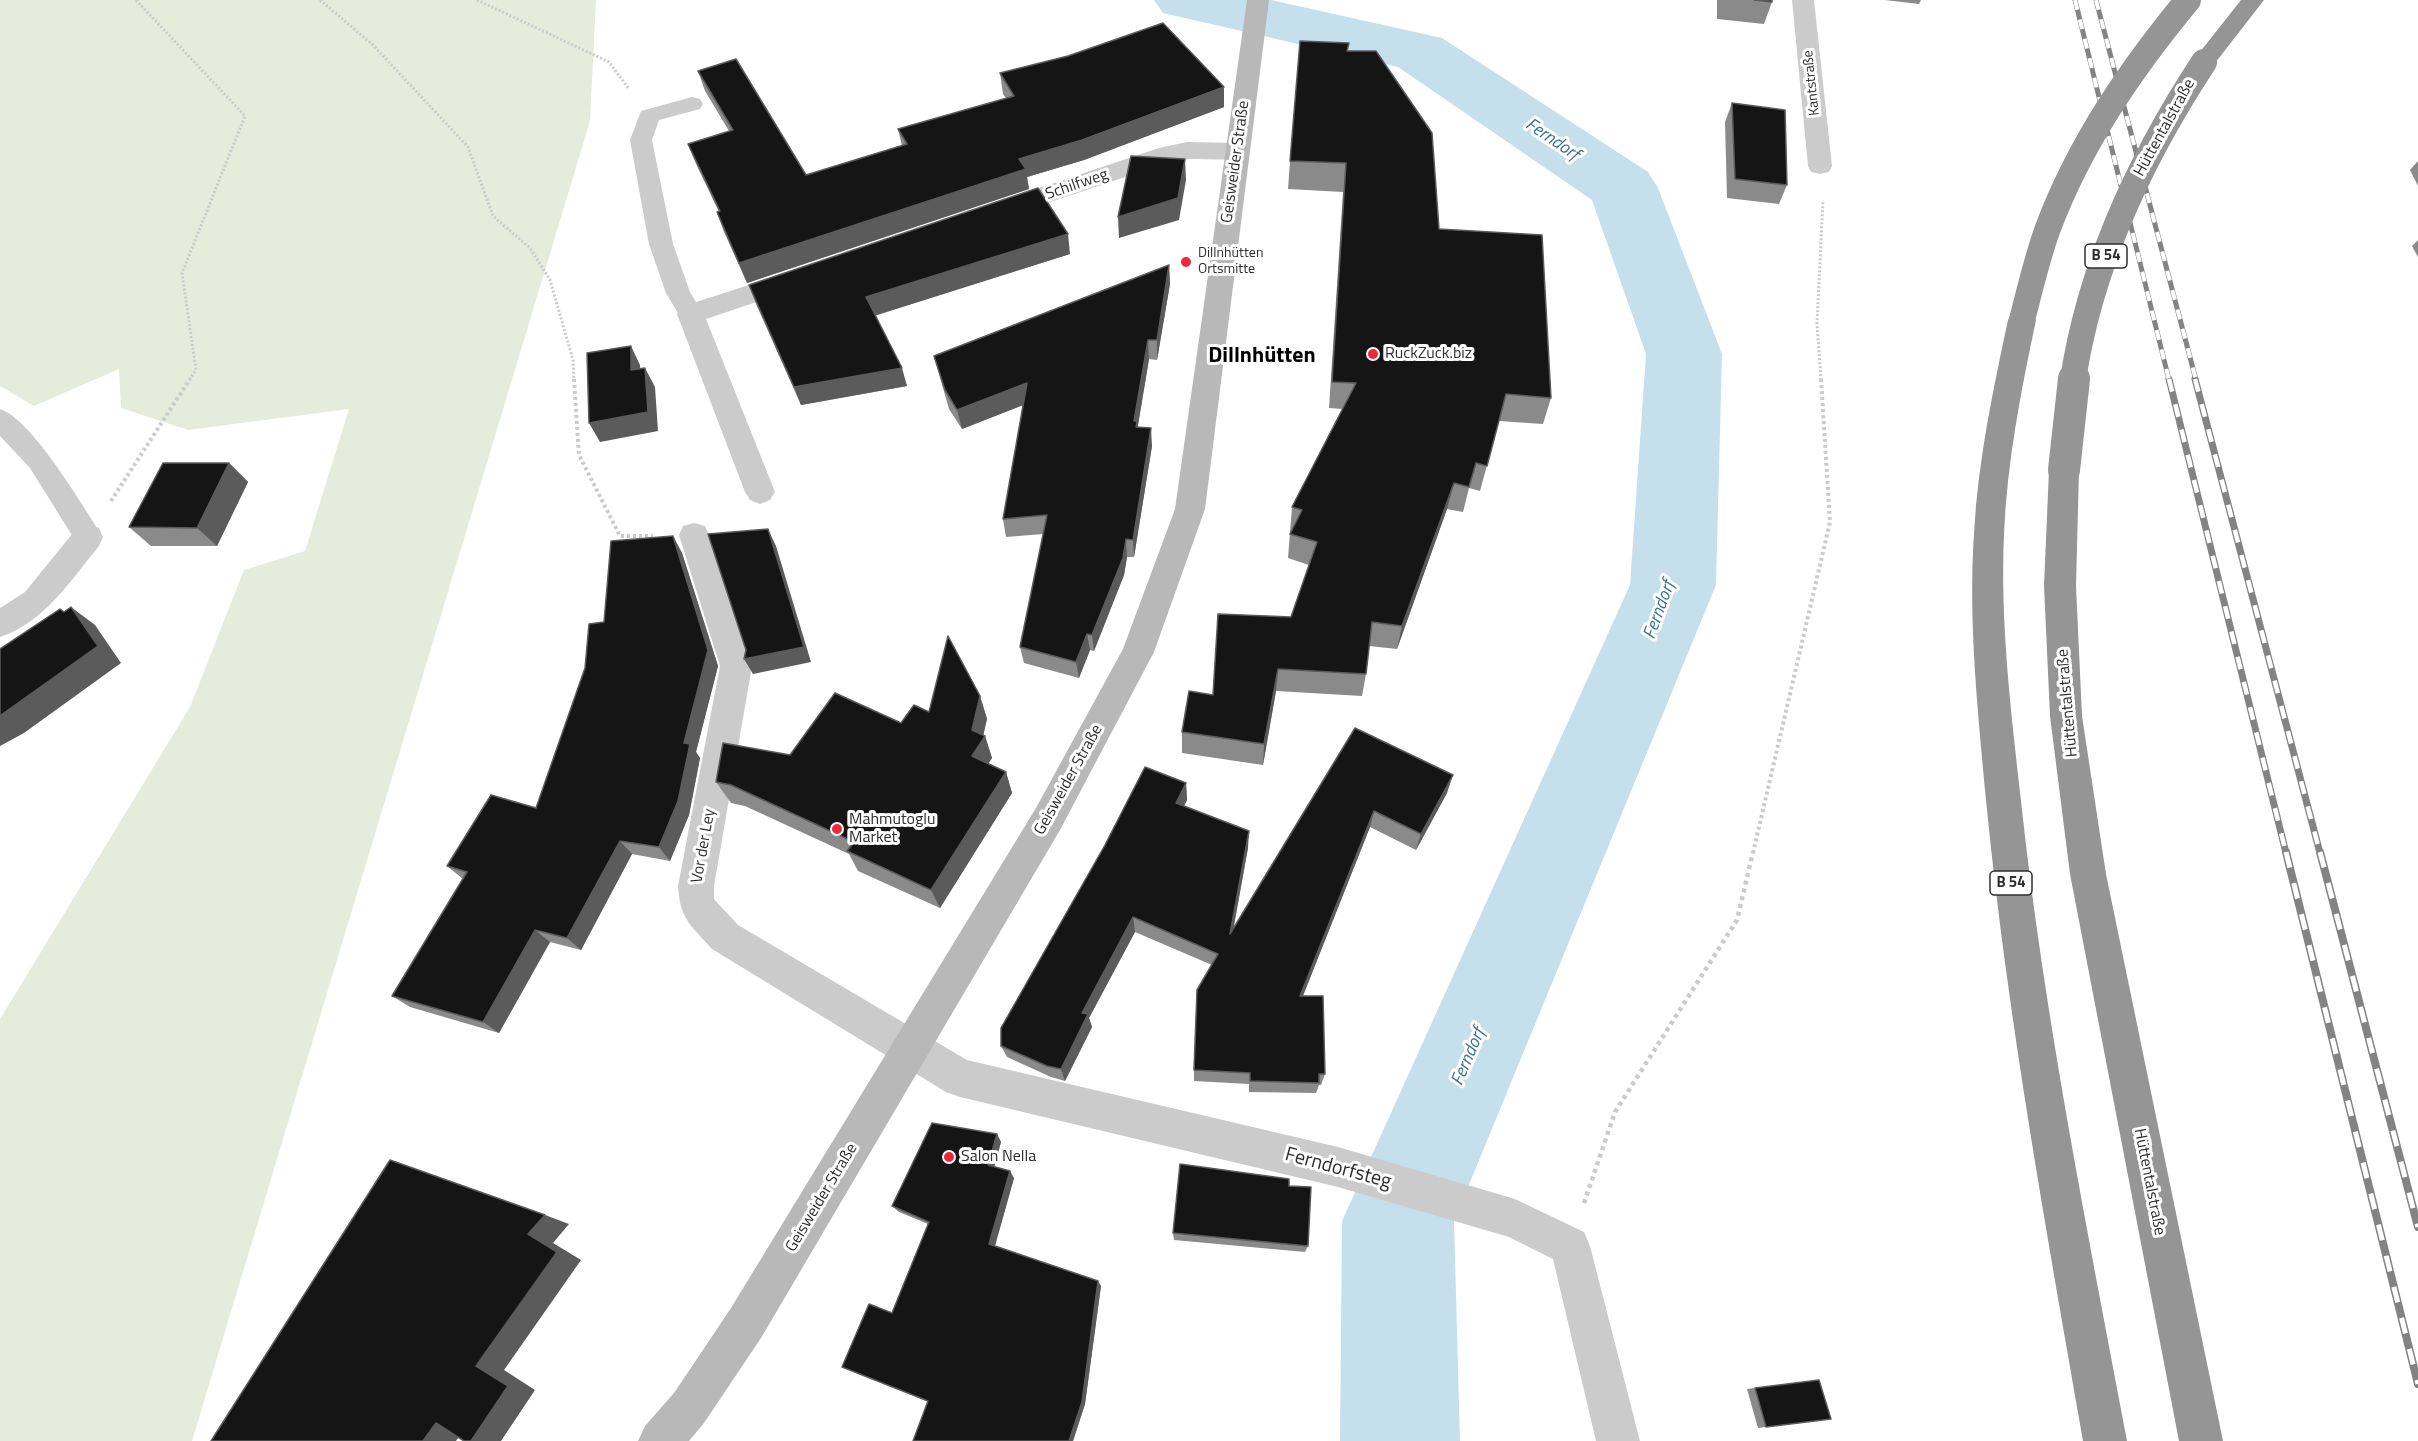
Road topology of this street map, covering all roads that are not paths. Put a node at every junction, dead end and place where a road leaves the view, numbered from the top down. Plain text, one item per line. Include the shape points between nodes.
1 (1803, 0) edge
2 (2188, 0) edge
3 (2253, 0) edge
4 (1256, 16) edge
5 (692, 104) dead end
6 (1237, 151) junction
7 (1820, 166) road end
8 (975, 219) edge
9 (816, 272) edge
10 (691, 314) junction
11 (0, 419) edge
12 (760, 492) dead end
13 (694, 536) road end
14 (88, 537) joint
15 (0, 624) edge
16 (911, 1049) junction
17 (660, 1441) edge
18 (1618, 1441) edge
19 (2104, 1441) edge
20 (2201, 1441) edge

1 - 7 street, Kantstraße
2 - 19 highway, B 54, bridge via 2126,77 2088,141 2048,228 2022,320 1997,447 1988,567 1994,705 2008,859 2034,1037
3 - 20 highway, Hüttentalstraße / B 54, bridge via 2177,101 2143,161 2108,250 2080,345 2064,470 2060,586 2066,717 2086,863
4 - 6 main road, Geisweider Straße
5 - 10 lane via 650,116 642,140 661,244 678,293
6 - 8 street, Schilfweg via 1187,150 1168,154
6 - 16 main road, Geisweider Straße via 1190,509 1138,652 1048,819
9 - 10 street
10 - 12 street
11 - 14 lane via 39,461
13 - 16 street, Vor der Ley via 736,666 696,886 697,906 725,937
14 - 15 street via 36,601
16 - 17 main road, Geisweider Straße via 746,1323 689,1408
16 - 18 street, Ferndorfsteg via 960,1078 1338,1167 1515,1219 1570,1246

